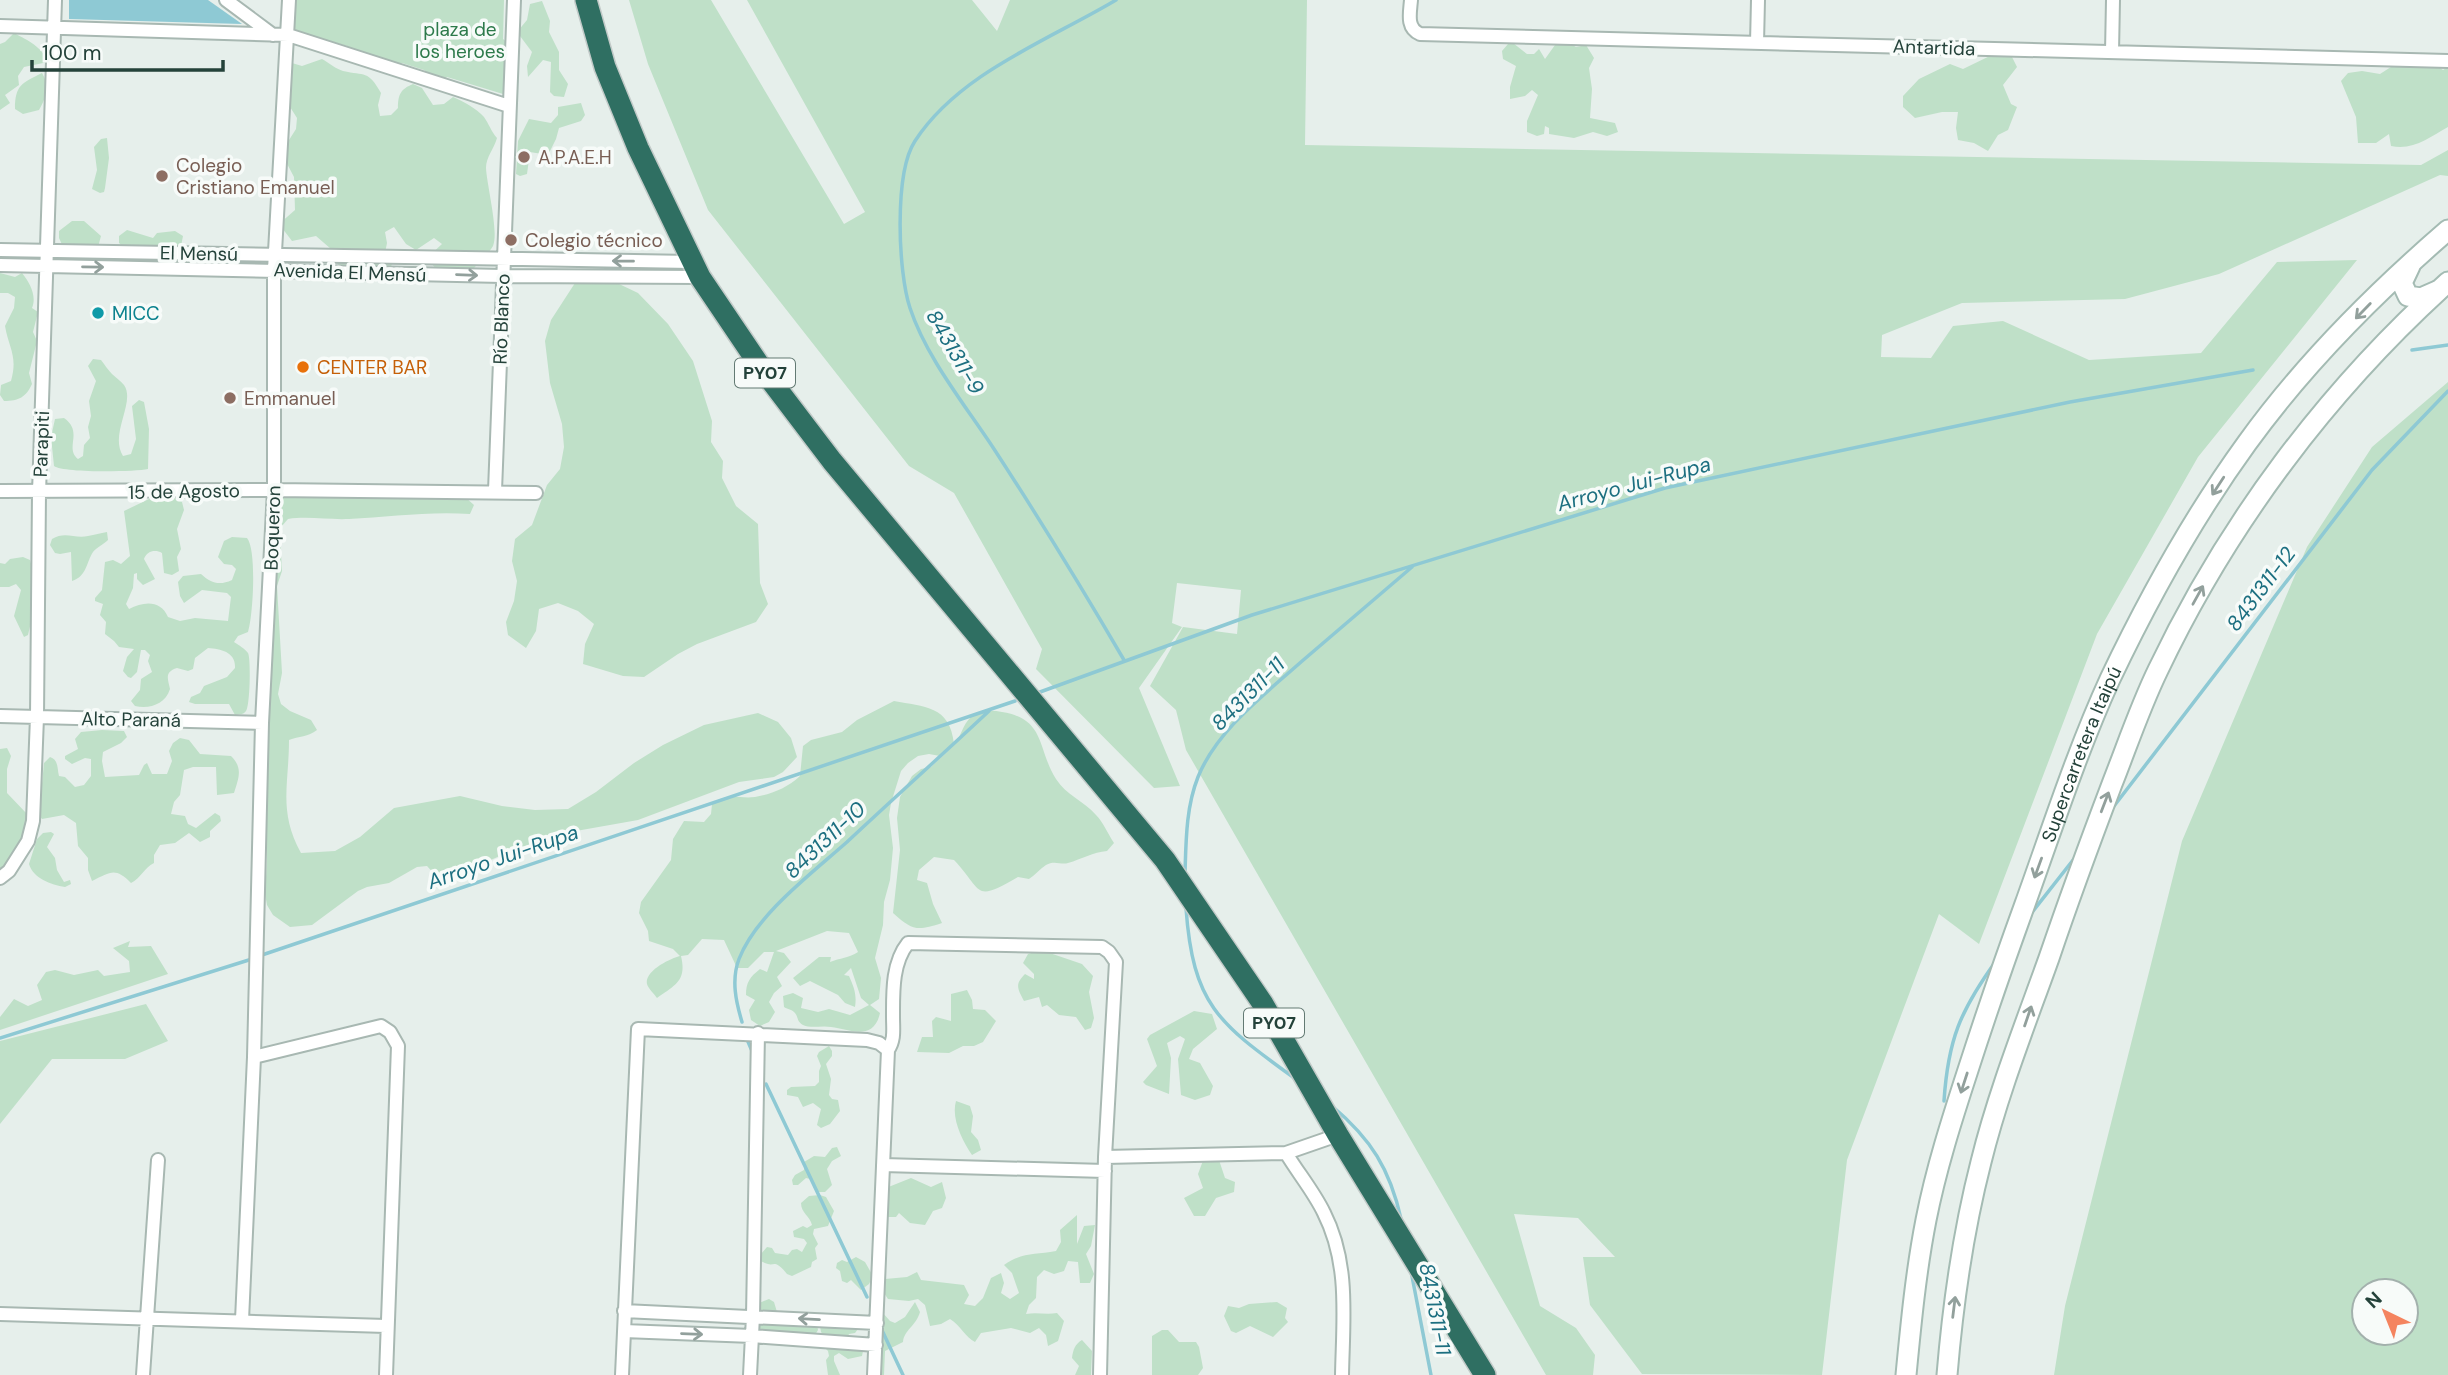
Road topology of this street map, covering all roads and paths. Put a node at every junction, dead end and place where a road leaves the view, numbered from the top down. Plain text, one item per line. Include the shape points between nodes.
1 (55, 0) edge
2 (226, 0) edge
3 (289, 0) edge
4 (514, 0) edge
5 (586, 0) edge
6 (1411, 0) edge
7 (1758, 0) edge
8 (2113, 0) edge
9 (0, 26) edge
10 (55, 26) junction
11 (273, 35) junction
12 (288, 35) junction
13 (1757, 43) junction
14 (2112, 52) junction
15 (2448, 61) edge
16 (509, 106) junction
17 (2448, 230) edge
18 (0, 250) edge
19 (47, 251) junction
20 (276, 254) junction
21 (503, 259) junction
22 (2415, 259) junction
23 (0, 265) edge
24 (46, 267) junction
25 (696, 269) junction
26 (274, 270) junction
27 (502, 276) junction
28 (2445, 285) edge
29 (274, 490) junction
30 (0, 491) edge
31 (495, 491) junction
32 (39, 492) junction
33 (536, 493) dead end
34 (0, 716) edge
35 (37, 717) junction
36 (262, 723) junction
37 (0, 878) edge
38 (758, 1033) junction
39 (888, 1049) junction
40 (254, 1057) junction
41 (1338, 1135) junction
42 (1286, 1153) junction
43 (1105, 1157) junction
44 (158, 1160) dead end
45 (883, 1165) junction
46 (1105, 1171) junction
47 (624, 1311) junction
48 (0, 1314) edge
49 (753, 1316) junction
50 (147, 1320) junction
51 (242, 1321) junction
52 (877, 1323) junction
53 (386, 1326) junction
54 (624, 1331) junction
55 (752, 1336) junction
56 (876, 1345) junction
57 (143, 1375) edge
58 (386, 1375) edge
59 (622, 1375) edge
60 (750, 1375) edge
61 (874, 1375) edge
62 (1100, 1375) edge
63 (1342, 1375) edge
64 (1485, 1375) edge
65 (1906, 1375) edge
66 (1947, 1375) edge

1 - 10 street, Parapiti
2 - 11 street
3 - 12 street, Boqueron
4 - 16 street, Río Blanco
5 - 25 highway, PY07 via 605,67 638,148
6 - 13 street, Antartida via 1410,25 1420,34
7 - 13 street
8 - 14 street
9 - 10 street
10 - 11 street
10 - 19 street, Parapiti
11 - 12 street
12 - 16 street
12 - 20 street, Boqueron
13 - 14 street, Antartida
14 - 15 street, Antartida
16 - 21 street, Río Blanco
17 - 22 street, Supercarretera Itaipú
18 - 19 street, El Mensú
19 - 20 street, El Mensú
19 - 24 street, Parapiti
20 - 21 street, El Mensú
20 - 26 street, Boqueron
25 -> 21 street, El Mensú
21 - 27 street, Río Blanco
22 - 28 street via 2402,283 2408,296 2421,298
22 -> 65 street, Supercarretera Itaipú via 2324,352 2249,441 2186,537 2110,679 2000,971 1954,1114 1926,1220
23 - 24 street, Avenida El Mensú
24 -> 26 street, Avenida El Mensú
24 - 32 street, Parapiti
25 - 27 street, Avenida El Mensú
25 - 41 highway, PY07 via 762,369 832,461 1165,860 1263,1004
26 -> 27 street, Avenida El Mensú
26 - 29 street, Boqueron
27 - 31 street, Río Blanco
66 -> 28 street, Supercarretera Itaipú via 1957,1278 1996,1109 2072,891 2158,670 2235,531 2281,464 2353,378
29 - 31 street, 15 de Agosto
29 - 32 street, 15 de Agosto
29 - 36 street, Boqueron
30 - 32 street, 15 de Agosto
31 - 33 street, 15 de Agosto
32 - 35 street, Parapiti
34 - 35 street, Alto Paraná
35 - 36 street, Alto Paraná
35 - 37 street, Parapiti via 31,831 9,871
36 - 40 street, Boqueron
38 - 39 street via 867,1040
38 - 47 street via 638,1029
38 - 49 street
39 - 43 street via 893,1042 899,954 908,943 1102,947 1116,962
39 - 45 street
40 - 51 street, Boqueron
40 - 53 street via 381,1026 398,1046
41 - 42 street
41 - 64 highway, PY07
42 - 43 street
42 - 63 street via 1324,1213 1336,1245 1343,1275
43 - 46 street
44 - 50 street
45 - 46 street
45 - 52 street
46 - 62 street
47 - 49 street
47 - 54 street
48 - 50 street
52 -> 49 street
49 - 55 street
50 - 51 street
50 - 57 street
51 - 53 street
52 - 56 street
53 - 58 street
54 -> 55 street
54 - 59 street
55 - 56 street
55 - 60 street
56 - 61 street

